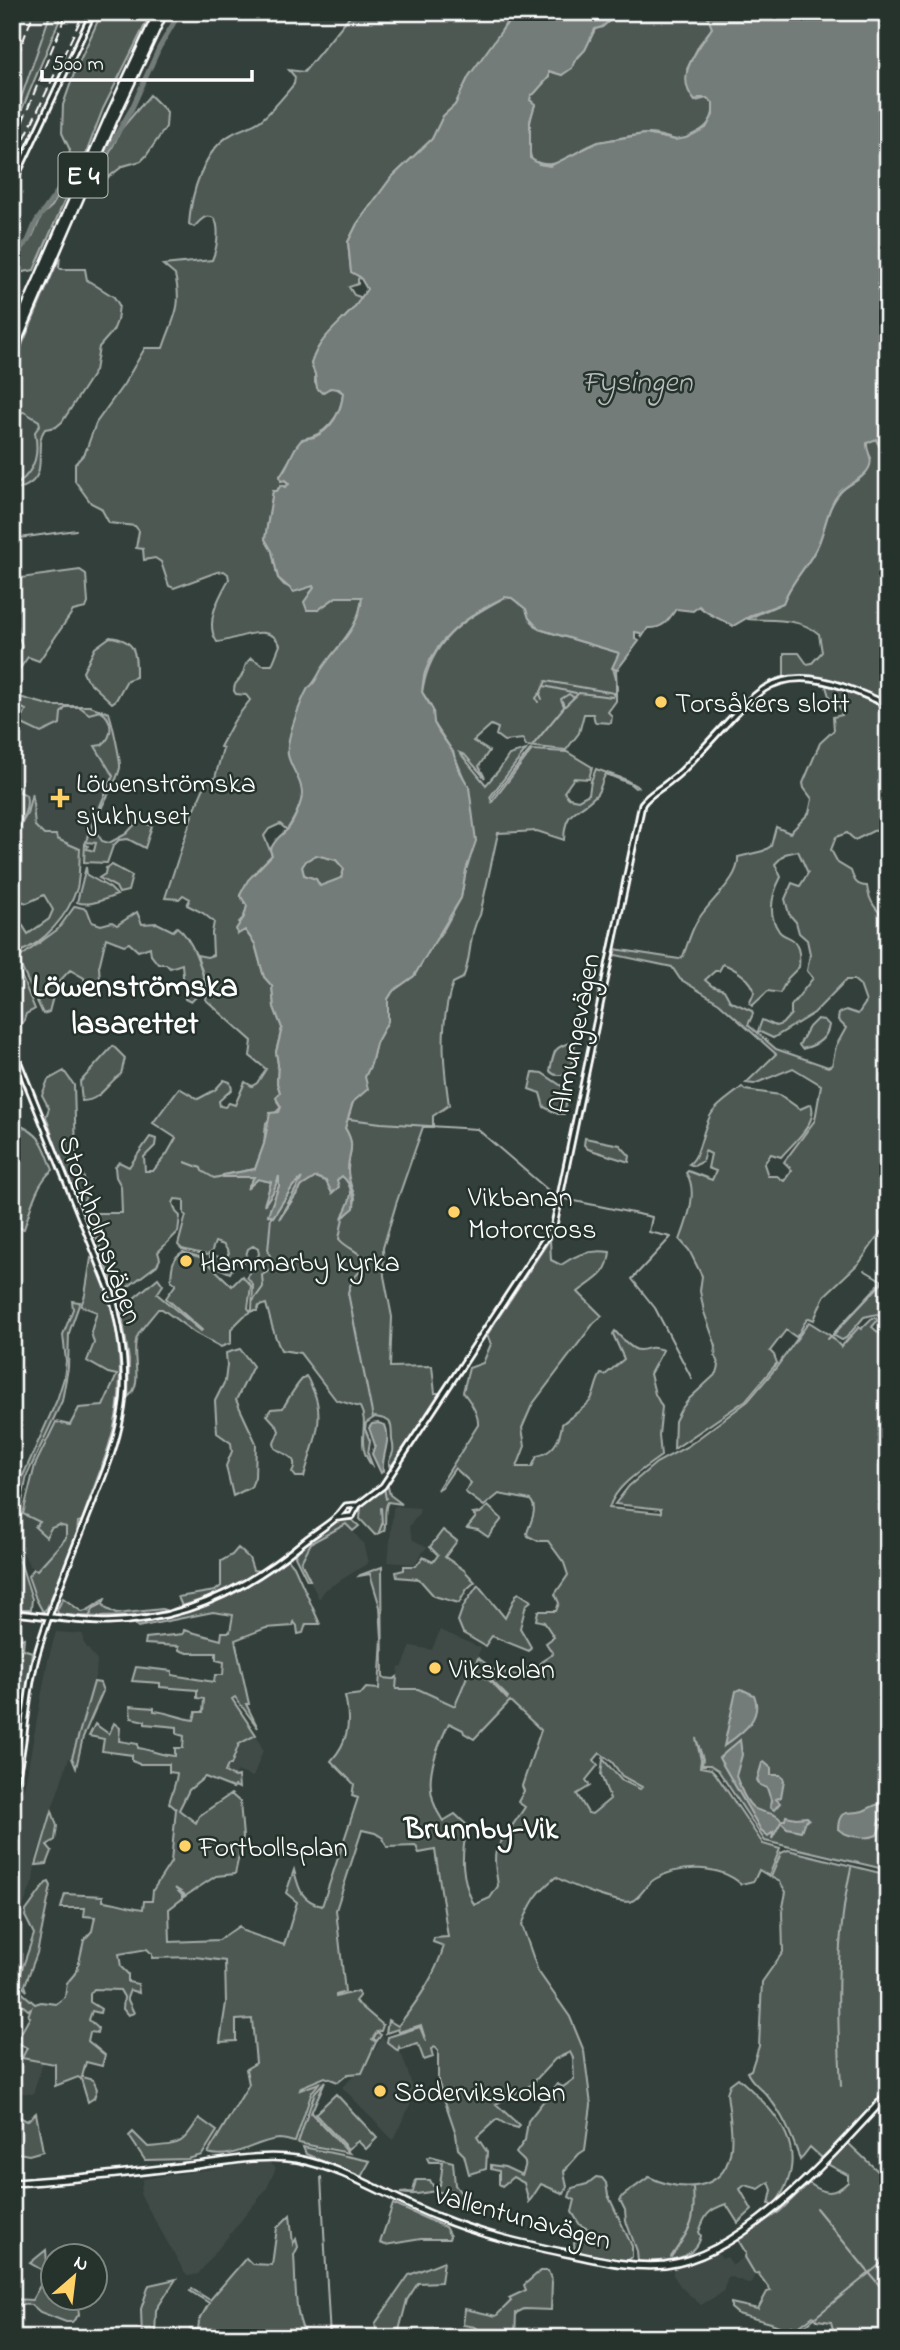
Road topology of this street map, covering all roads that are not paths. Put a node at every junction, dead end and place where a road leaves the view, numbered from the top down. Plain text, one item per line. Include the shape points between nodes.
1 (93, 12) edge
2 (158, 12) edge
3 (164, 12) edge
4 (12, 185) edge
5 (28, 317) junction
6 (12, 337) edge
7 (12, 354) edge
8 (13, 361) edge
9 (888, 705) edge
10 (12, 1045) edge
11 (355, 1507) junction
12 (343, 1510) junction
13 (347, 1516) junction
14 (337, 1518) junction
15 (12, 1613) edge
16 (48, 1617) junction
17 (12, 1793) edge
18 (888, 2094) edge
19 (12, 2183) edge

1 - 4 street
2 - 6 highway, E 4
3 - 5 highway, E 4
5 - 7 highway, E 4
5 - 8 highway
9 - 11 street, Almungevägen via 816,679 771,685 642,804 554,1224 390,1476
10 - 16 street, Stockholmsvägen via 108,1284 124,1356 117,1436
11 - 12 street, Almungevägen
11 - 13 street, Almungevägen via 352,1516
12 - 13 street
12 - 14 street, Almungevägen
13 - 14 street, Almungevägen
14 - 16 street, Almungevägen via 262,1574 190,1609 129,1621
15 - 16 street, Almungevägen
16 - 17 street, Stockholmsvägen via 31,1679
18 - 19 main road, Vallentunavägen via 775,2209 722,2244 669,2265 614,2263 506,2239 442,2219 328,2168 282,2157

